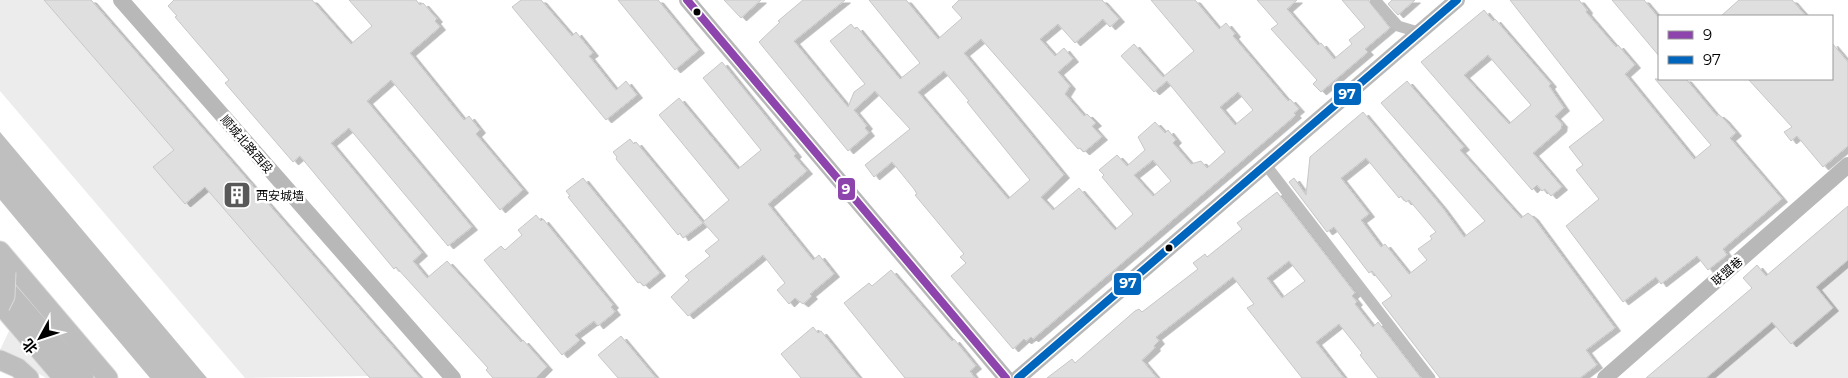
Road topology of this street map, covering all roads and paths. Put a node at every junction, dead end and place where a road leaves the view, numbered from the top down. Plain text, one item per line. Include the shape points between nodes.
1 (121, 0) edge
2 (687, 0) edge
3 (1375, 0) edge
4 (1457, 0) edge
5 (1418, 32) junction
6 (1266, 165) junction
7 (1848, 165) edge
8 (0, 252) edge
9 (2, 272) edge
10 (0, 305) edge
11 (0, 360) edge
12 (29, 378) edge
13 (62, 378) edge
14 (84, 378) edge
15 (108, 378) edge
16 (453, 378) edge
17 (1006, 378) edge
18 (1018, 378) edge
19 (1430, 378) edge
20 (1606, 378) edge

1 - 16 street, 顺城北路西段
2 - 17 street
3 - 5 street via 1398,26
4 - 5 street
5 - 6 street
6 - 18 street
6 - 19 street
7 - 20 street, 联盟巷
8 - 15 main road
9 - 10 main road, bridge via 5,296
9 - 14 main road
10 - 13 main road
11 - 12 main road via 18,368

